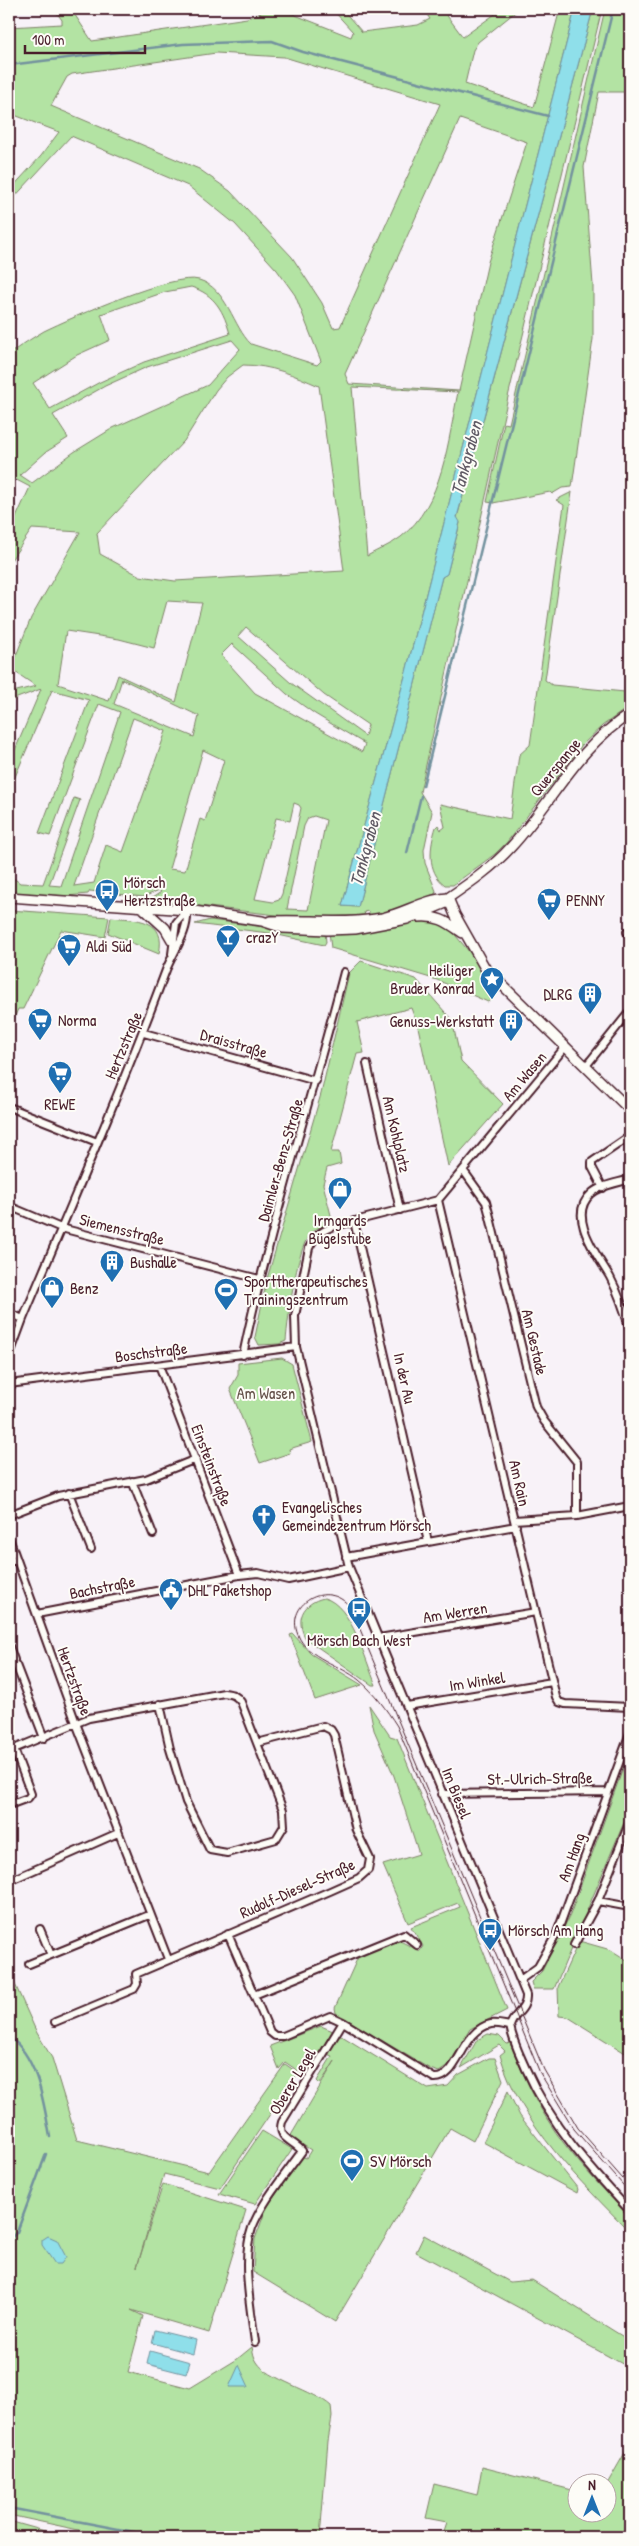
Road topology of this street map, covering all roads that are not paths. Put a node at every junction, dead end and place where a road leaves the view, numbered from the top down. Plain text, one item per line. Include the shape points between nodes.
1 (630, 714) edge
2 (9, 897) edge
3 (448, 898) junction
4 (142, 906) junction
5 (187, 910) junction
6 (408, 918) junction
7 (262, 921) junction
8 (465, 934) junction
9 (172, 940) junction
10 (172, 958) junction
11 (344, 972) dead end
12 (630, 1011) edge
13 (144, 1032) junction
14 (566, 1046) junction
15 (367, 1064) dead end
16 (586, 1066) junction
17 (316, 1081) junction
18 (9, 1107) edge
19 (630, 1110) edge
20 (630, 1136) edge
21 (97, 1142) junction
22 (463, 1170) junction
23 (630, 1179) edge
24 (603, 1188) junction
25 (438, 1200) junction
26 (9, 1206) edge
27 (400, 1210) junction
28 (354, 1220) junction
29 (61, 1228) junction
30 (259, 1279) junction
31 (9, 1313) edge
32 (22, 1319) junction
33 (630, 1330) edge
34 (296, 1348) junction
35 (243, 1355) junction
36 (9, 1357) edge
37 (159, 1365) junction
38 (9, 1384) edge
39 (196, 1459) junction
40 (132, 1481) junction
41 (69, 1493) junction
42 (630, 1506) edge
43 (9, 1515) edge
44 (577, 1516) junction
45 (515, 1523) junction
46 (153, 1534) dead end
47 (9, 1538) edge
48 (428, 1542) junction
49 (91, 1549) dead end
50 (346, 1557) junction
51 (17, 1559) junction
52 (9, 1562) edge
53 (349, 1567) junction
54 (239, 1575) junction
55 (536, 1612) junction
56 (36, 1614) junction
57 (379, 1638) junction
58 (9, 1646) edge
59 (552, 1682) junction
60 (160, 1704) junction
61 (407, 1706) junction
62 (630, 1707) edge
63 (76, 1723) junction
64 (630, 1733) edge
65 (44, 1738) junction
66 (258, 1743) junction
67 (10, 1750) edge
68 (608, 1792) junction
69 (442, 1794) junction
70 (9, 1805) edge
71 (630, 1823) edge
72 (118, 1833) junction
73 (9, 1881) edge
74 (598, 1901) junction
75 (630, 1907) edge
76 (149, 1915) junction
77 (40, 1928) dead end
78 (228, 1934) junction
79 (574, 1944) dead end
80 (417, 1945) dead end
81 (51, 1955) junction
82 (168, 1960) junction
83 (29, 1964) dead end
84 (520, 1980) junction
85 (254, 1995) junction
86 (55, 2022) dead end
87 (343, 2022) junction
88 (510, 2026) junction
89 (630, 2211) edge
90 (255, 2342) dead end

1 - 3 main road, Querspange via 599,736 578,759 511,847 479,877
2 - 4 main road
3 - 6 main road, Querspange via 446,903
3 - 7 main road via 436,899 382,918
3 - 8 main road
4 - 5 main road
4 - 9 main road via 165,928
5 - 7 main road
5 - 9 street, Hertzstraße via 176,923
5 - 10 street, Hertzstraße via 187,925
6 - 7 main road via 356,929 327,930 283,928
6 - 8 main road via 432,916
8 - 14 main road via 485,968
9 - 10 street, Hertzstraße
10 - 13 street, Hertzstraße
11 - 17 street, Daimler-Benz-Straße
12 - 16 street
13 - 17 street, Draisstraße
13 - 21 street, Hertzstraße
14 - 16 main road
14 - 22 street, Am Wasen
15 - 27 street, Am Kohlplatz
16 - 19 main road
17 - 30 street, Daimler-Benz-Straße
18 - 21 street
20 - 24 street via 592,1162
21 - 29 street, Hertzstraße
22 - 25 street, Am Wasen
22 - 44 street, Am Gestade via 490,1212 536,1407 577,1462
23 - 24 street
24 - 33 street via 587,1199 584,1228 610,1277
25 - 27 street
25 - 45 street, Am Rain
26 - 29 street, Siemensstraße
27 - 28 street
28 - 34 street via 323,1230 309,1248 295,1316
28 - 48 street, In der Au
29 - 30 street, Siemensstraße
29 - 32 street, Hertzstraße
30 - 35 street, Daimler-Benz-Straße
31 - 32 street
32 - 36 street, Hertzstraße
34 - 35 street, Boschstraße
34 - 50 street
35 - 37 street, Boschstraße
37 - 38 street, Boschstraße
37 - 39 street, Einsteinstraße
39 - 40 street via 146,1479
39 - 54 street, Einsteinstraße
40 - 41 street
40 - 46 street
41 - 43 street
41 - 49 street
42 - 44 street
44 - 45 street
45 - 48 street
45 - 55 street, Am Rain
47 - 51 street, Hertzstraße
48 - 50 street
50 - 53 street
51 - 52 street
51 - 56 street, Hertzstraße
53 - 54 street, Bachstraße via 288,1580 258,1573
53 - 57 street, Im Biesel
54 - 56 street, Bachstraße
55 - 57 street, Am Werren
55 - 59 street, Am Rain
56 - 63 street, Hertzstraße
57 - 61 street, Im Biesel
58 - 65 street
59 - 61 street, Im Winkel
59 - 62 street, Am Rain via 559,1702
60 - 63 street
60 - 66 street via 224,1693 237,1696
60 - 66 street via 186,1802 206,1845 214,1852 226,1853 276,1839 284,1826 283,1810
61 - 69 street, Im Biesel
63 - 65 street
63 - 72 street, Hertzstraße
64 - 68 street, Am Hang
65 - 67 street
66 - 78 street, Rudolf-Diesel-Straße via 323,1726 331,1730 356,1830 368,1852 370,1865 366,1874 359,1878
67 - 70 street via 31,1794
68 - 69 street, St.-Ulrich-Straße
68 - 84 street, Am Hang via 556,1933 538,1967
69 - 84 street, Im Biesel
71 - 74 street
72 - 73 street
72 - 76 street, Hertzstraße
74 - 75 street
74 - 79 street
76 - 81 street
76 - 82 street, Hertzstraße
77 - 81 street
78 - 82 street, Rudolf-Diesel-Straße
78 - 85 street
80 - 85 street via 404,1934
81 - 83 street
82 - 86 street via 136,1974 134,1989
84 - 88 street, Im Biesel via 526,2004
85 - 87 street via 270,2032 275,2036 283,2036 330,2016
87 - 88 street via 434,2078 449,2072 477,2030 494,2024
87 - 90 street, Oberer Legel via 282,2122 283,2136 302,2151 252,2228 248,2243
88 - 89 street via 546,2109 586,2163

